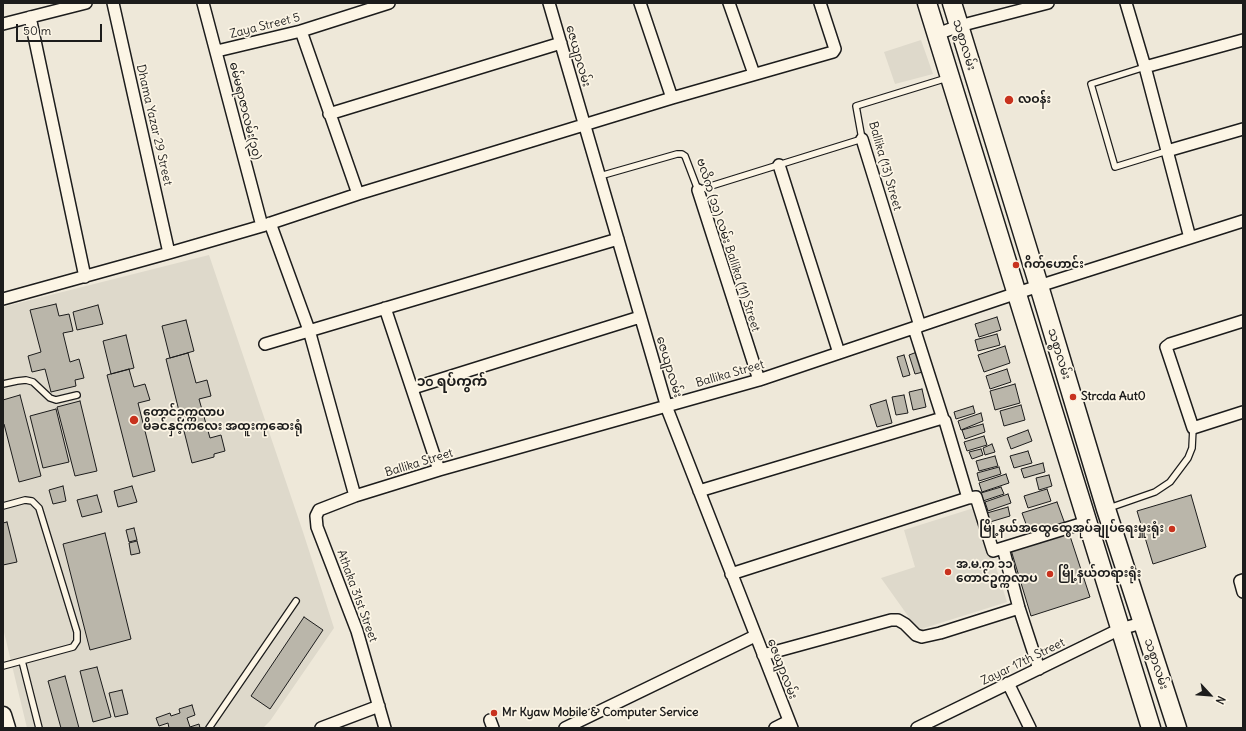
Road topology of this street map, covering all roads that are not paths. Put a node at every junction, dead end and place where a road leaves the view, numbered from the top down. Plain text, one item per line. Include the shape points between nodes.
1 (86, 3) edge
2 (113, 3) edge
3 (204, 3) edge
4 (389, 3) edge
5 (549, 3) edge
6 (640, 3) edge
7 (729, 3) edge
8 (820, 3) edge
9 (927, 3) edge
10 (952, 3) edge
11 (1048, 3) edge
12 (1126, 3) edge
13 (30, 17) junction
14 (3, 24) edge
15 (959, 26) junction
16 (301, 31) junction
17 (937, 34) junction
18 (1243, 40) edge
19 (561, 43) junction
20 (216, 51) junction
21 (1145, 67) junction
22 (754, 74) junction
23 (950, 77) junction
24 (672, 98) junction
25 (329, 114) junction
26 (585, 125) junction
27 (1243, 129) edge
28 (862, 139) junction
29 (1167, 151) junction
30 (779, 165) junction
31 (600, 176) junction
32 (698, 190) junction
33 (358, 194) junction
34 (1243, 221) edge
35 (266, 225) junction
36 (1190, 238) junction
37 (618, 239) junction
38 (170, 253) junction
39 (85, 277) junction
40 (1039, 286) junction
41 (1017, 293) junction
42 (4, 296) edge
43 (385, 308) junction
44 (640, 317) junction
45 (1243, 321) edge
46 (917, 327) junction
47 (309, 330) junction
48 (265, 344) dead end
49 (839, 353) junction
50 (759, 380) junction
51 (3, 384) edge
52 (413, 388) junction
53 (76, 395) dead end
54 (667, 406) junction
55 (1243, 412) edge
56 (943, 419) junction
57 (1193, 428) junction
58 (439, 470) junction
59 (699, 491) junction
60 (355, 496) junction
61 (968, 498) junction
62 (3, 506) edge
63 (1106, 509) junction
64 (1087, 522) junction
65 (1117, 545) junction
66 (1003, 548) junction
67 (1096, 552) junction
68 (731, 574) junction
69 (1241, 580) edge
70 (1243, 592) edge
71 (296, 601) dead end
72 (1019, 608) junction
73 (1142, 623) junction
74 (1120, 629) junction
75 (755, 636) junction
76 (763, 655) junction
77 (22, 661) junction
78 (3, 666) edge
79 (1039, 669) junction
80 (1008, 683) junction
81 (379, 706) junction
82 (3, 715) edge
83 (790, 725) edge
84 (6, 728) edge
85 (39, 728) edge
86 (209, 728) edge
87 (321, 728) edge
88 (386, 728) edge
89 (565, 728) edge
90 (775, 728) edge
91 (917, 728) edge
92 (1030, 728) edge
93 (1151, 728) edge
94 (1177, 728) edge

1 - 13 street
2 - 38 street, Dhama Yazar 29 Street
3 - 20 street, ဓမ်မရာဇာလမ်း(၃၀)
4 - 16 street, Zaya Street 5
5 - 19 street, ဇေယျာလမ်း
6 - 24 street
7 - 22 street
8 - 22 street via 836,49
9 - 17 main road, သစ္စာလမ်း
10 - 15 main road, သစ္စာလမ်း
11 - 15 street
12 - 21 street
13 - 14 street
13 - 39 street
15 - 17 street
15 - 40 main road, သစ္စာလမ်း
16 - 20 street, Zaya Street 5
16 - 25 street
17 - 23 main road, သစ္စာလမ်း
18 - 21 street
19 - 25 street
19 - 26 street, ဇေယျာလမ်း
20 - 35 street, ဓမ်မရာဇာလမ်း(၃၀)
21 - 29 street
21 - 29 lane via 1091,84 1116,167
22 - 24 street
23 - 28 lane, Ballika (13) Street via 856,106
23 - 41 main road, သစ္စာလမ်း
24 - 26 street
25 - 33 street
26 - 31 street, ဇေယျာလမ်း
26 - 33 street
27 - 29 street
28 - 30 lane
28 - 46 street, Ballika (13) Street
29 - 36 street
30 - 32 lane
30 - 49 street
31 - 32 lane, ဗလိက (၁၁) လမ်း Ballika (11) Street via 682,154
31 - 37 street, ဇေယျာလမ်း
32 - 50 street, ဗလိက (၁၁) လမ်း Ballika (11) Street
33 - 35 street
34 - 36 street, Ballika Street
35 - 38 street
35 - 47 street, ဓမ်မရာဇာလမ်း(၃၀)
36 - 40 street, Ballika Street
37 - 43 street
37 - 44 street, ဇေယျာလမ်း
38 - 39 street
39 - 42 street
40 - 41 street, Ballika Street
40 - 63 main road, သစ္စာလမ်း
41 - 46 street, Ballika Street
41 - 64 main road, သစ္စာလမ်း
43 - 47 street
43 - 52 street
44 - 52 street
44 - 54 street, ဇေယျာလမ်း
45 - 57 street via 1166,347
46 - 49 street, Ballika Street
46 - 56 street, Ballika (13) Street
47 - 48 street
47 - 60 street, ဓမ်မရာဇာလမ်း(၃၀)
49 - 50 street, Ballika Street
50 - 54 street, Ballika Street
51 - 53 lane via 26,380 33,382 50,398 56,400
52 - 58 street
54 - 58 street, Ballika Street
54 - 59 street, ဇေယျာလမ်း
55 - 57 street
56 - 59 street
56 - 61 street, Ballika (13) Street
57 - 63 lane via 1192,448 1188,458 1170,482 1155,492
58 - 60 street, Ballika Street
59 - 68 street, ဇေယျာလမ်း
60 - 81 street, Athaka 31st Street via 319,510 316,516 317,527 357,631
61 - 66 street via 976,497 993,551
61 - 68 street
62 - 77 lane via 25,500 39,508 77,632 77,641 73,647
63 - 65 main road, သစ္စာလမ်း
64 - 66 street
64 - 67 main road, သစ္စာလမ်း
65 - 67 main road
65 - 73 main road, သစ္စာလမ်း
66 - 72 street
67 - 74 main road, သစ္စာလမ်း
68 - 75 street, ဇေယျာလမ်း
69 - 70 street
71 - 86 lane
72 - 76 street via 940,633 922,636 916,635 898,620 891,620
72 - 79 street
73 - 74 street, Zayar 17th Street
73 - 94 main road, သစ္စာလမ်း
74 - 79 street, Zayar 17th Street
74 - 93 main road, သစ္စာလမ်း
75 - 76 street, ဇေယျာလမ်း
75 - 89 street
76 - 83 street, ဇေယျာလမ်း
77 - 78 lane
77 - 85 lane
79 - 80 street, Zayar 17th Street
80 - 91 street, Zayar 17th Street
80 - 92 street
81 - 87 street
81 - 88 street, Athaka 31st Street
82 - 84 main road
83 - 90 street

